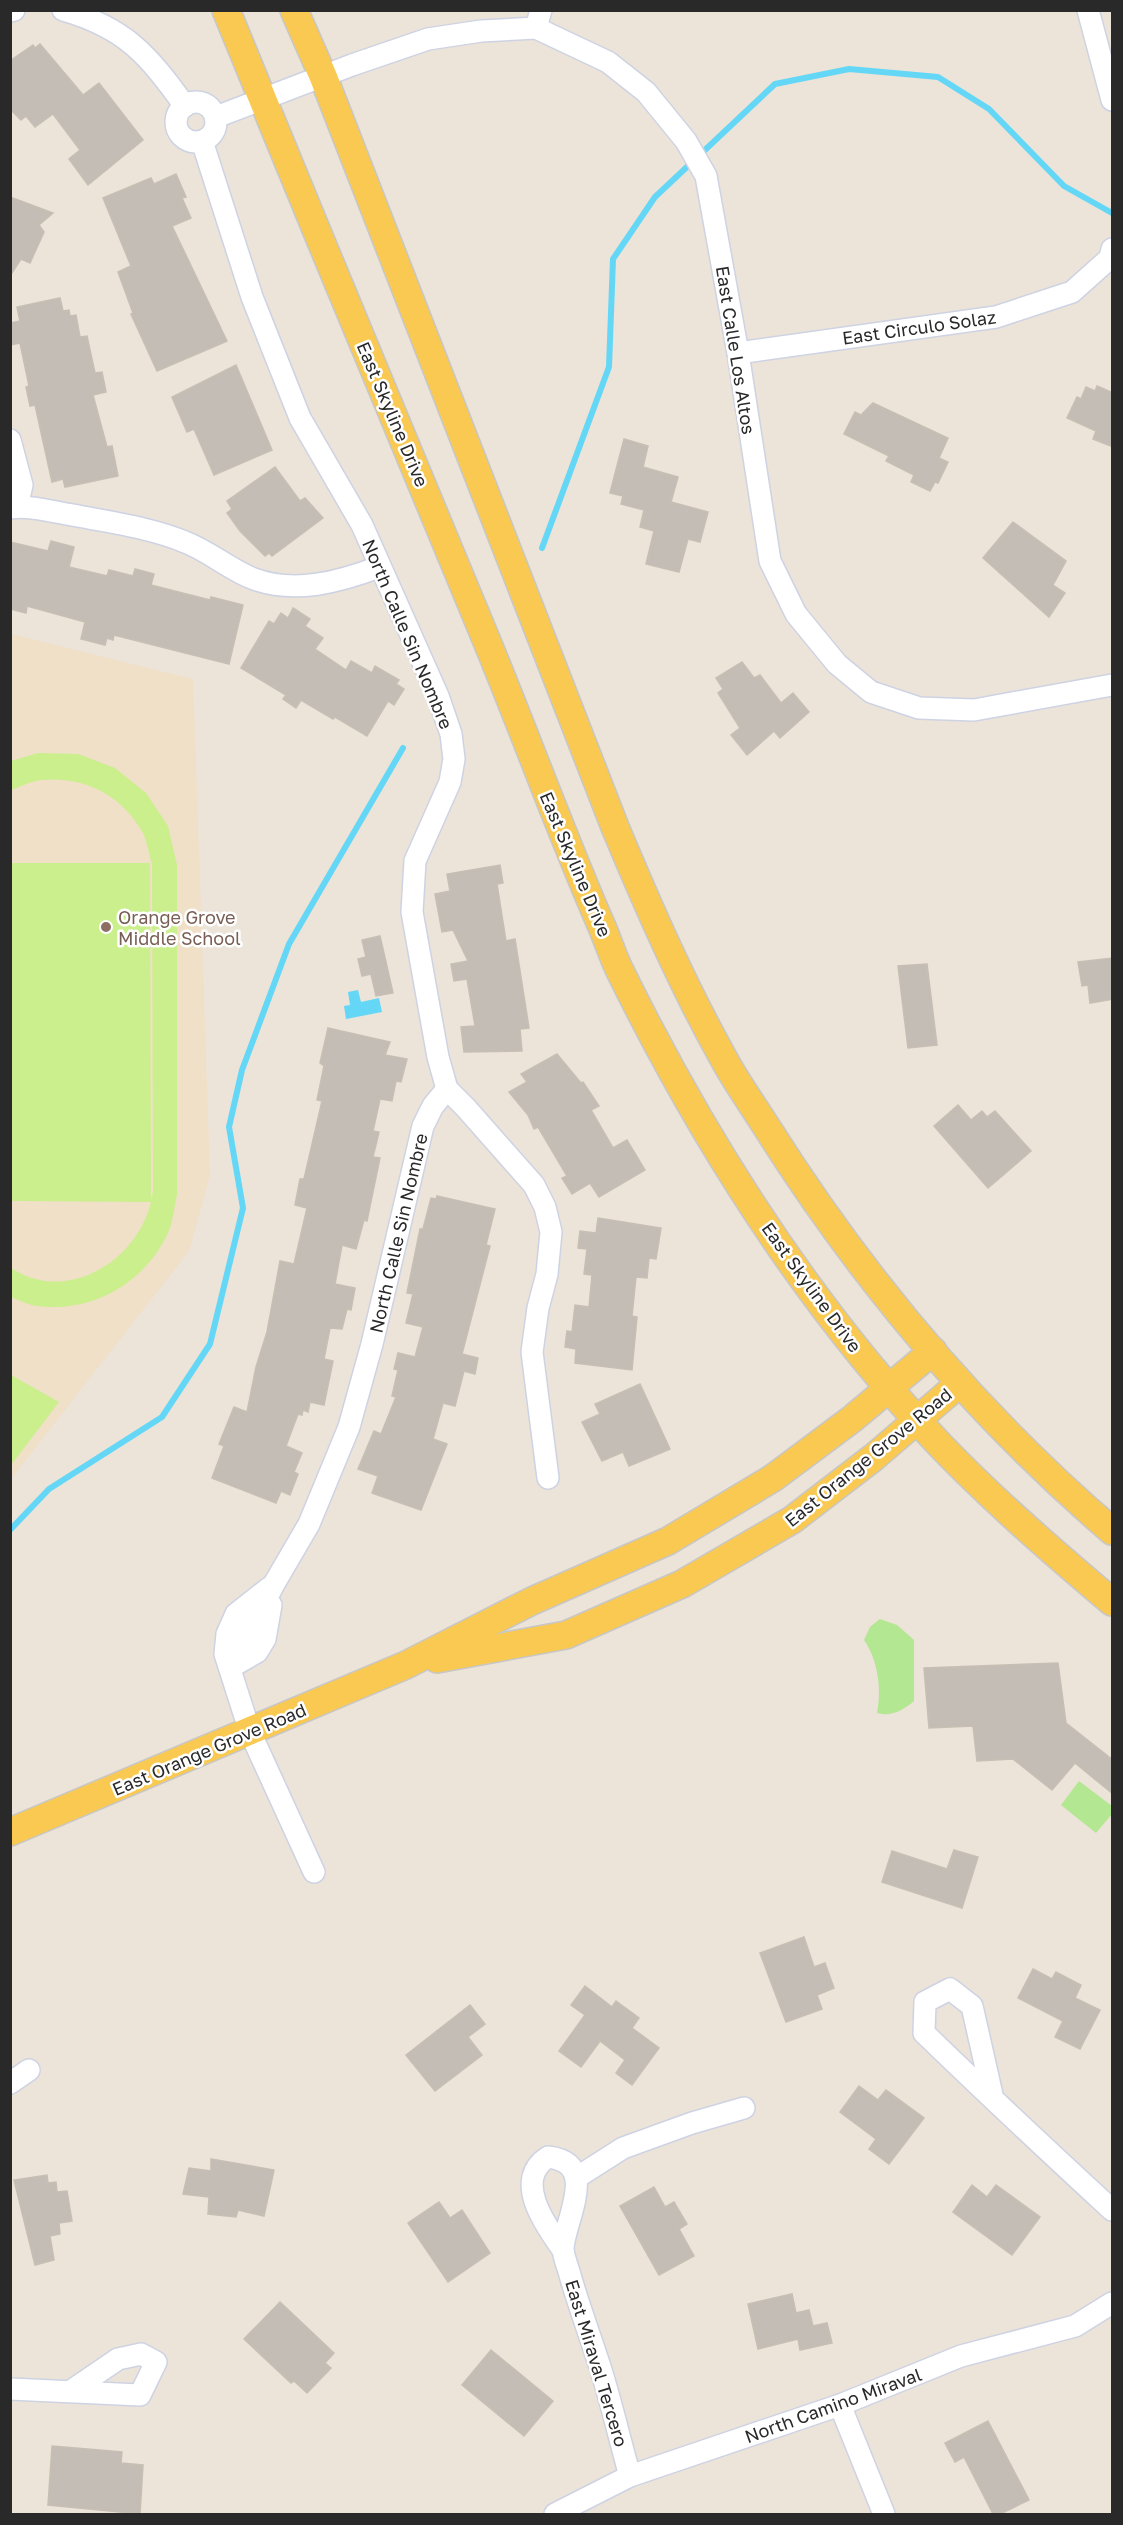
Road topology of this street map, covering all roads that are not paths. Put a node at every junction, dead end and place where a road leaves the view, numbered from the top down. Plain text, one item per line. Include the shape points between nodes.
1 (63, 10) edge
2 (226, 10) edge
3 (294, 10) edge
4 (1088, 10) edge
5 (90, 14) edge
6 (539, 19) edge
7 (323, 76) junction
8 (262, 99) junction
9 (1113, 100) edge
10 (185, 106) junction
11 (216, 117) junction
12 (202, 141) junction
13 (1113, 249) edge
14 (738, 353) junction
15 (10, 440) edge
16 (14, 508) edge
17 (379, 567) junction
18 (1113, 685) edge
19 (447, 1089) junction
20 (933, 1351) junction
21 (960, 1383) junction
22 (889, 1389) junction
23 (918, 1420) junction
24 (548, 1478) dead end
25 (1113, 1531) edge
26 (274, 1584) junction
27 (1113, 1602) edge
28 (406, 1665) junction
29 (231, 1667) junction
30 (250, 1732) junction
31 (10, 1832) edge
32 (314, 1872) dead end
33 (29, 2070) dead end
34 (10, 2083) edge
35 (993, 2099) junction
36 (744, 2108) dead end
37 (576, 2178) junction
38 (1113, 2210) edge
39 (563, 2250) junction
40 (1113, 2303) edge
41 (10, 2389) edge
42 (71, 2391) dead end
43 (840, 2405) junction
44 (630, 2476) junction
45 (555, 2514) edge
46 (884, 2514) edge

1 - 5 street
2 - 8 main road, East Skyline Drive
3 - 7 main road
4 - 9 street
5 - 10 street via 128,39 151,61
6 - 7 street, East Calle Los Altos via 428,39
6 - 14 street, East Calle Los Altos via 608,62 646,92 686,141 706,177
7 - 8 street, East Calle Los Altos
7 - 20 main road via 535,627 654,920 725,1061 790,1163 855,1258
8 - 11 street, East Calle Los Altos
8 - 22 main road, East Skyline Drive via 618,966 724,1162 846,1337
10 - 11 street via 203,104
10 - 12 street via 177,116 180,134 190,141
11 - 12 street via 215,129
12 - 17 street, North Calle Sin Nombre via 252,297 300,418 362,525
13 - 14 street, East Circulo Solaz via 1110,258 1072,292 996,317
14 - 18 street, East Calle Los Altos via 770,561 796,614 837,663 871,692 919,708 974,710
15 - 16 street via 22,485
16 - 17 street via 141,528 186,542 254,579 284,585 313,585
17 - 19 street, North Calle Sin Nombre via 438,696 451,734 454,759 450,782 415,861 412,912
19 - 24 street via 534,1185 545,1207 551,1232 532,1352
19 - 26 street, North Calle Sin Nombre via 423,1126 349,1427 309,1524
20 - 21 main road
20 - 22 main road, East Orange Grove Road
21 - 23 main road, East Orange Grove Road
21 - 25 main road via 1061,1486
22 - 23 main road, East Skyline Drive
22 - 28 main road, East Orange Grove Road via 773,1478 710,1518
23 - 27 main road, East Skyline Drive via 1023,1526
23 - 28 main road, East Orange Grove Road via 792,1520 682,1584 566,1635
26 - 29 street, North Calle Sin Nombre via 264,1639 257,1652
26 - 29 street, North Calle Sin Nombre via 236,1614 230,1624 225,1654
28 - 30 main road, East Orange Grove Road
29 - 30 street, North Calle Sin Nombre
30 - 31 main road, East Orange Grove Road
30 - 32 street, North Calle Sin Nombre
33 - 34 street
35 - 35 street via 972,2007 950,1989 925,2002 924,2033
35 - 38 street
36 - 37 street via 623,2148
37 - 39 street, East Miraval Tercero
37 - 39 street, East Miraval Tercero via 565,2162 548,2157 539,2163 532,2181 535,2201 546,2226
39 - 44 street, East Miraval Tercero
40 - 43 street, North Camino Miraval via 1076,2326 961,2356
41 - 42 street
43 - 44 street, North Camino Miraval
43 - 46 street
44 - 45 street, North Camino Miraval

